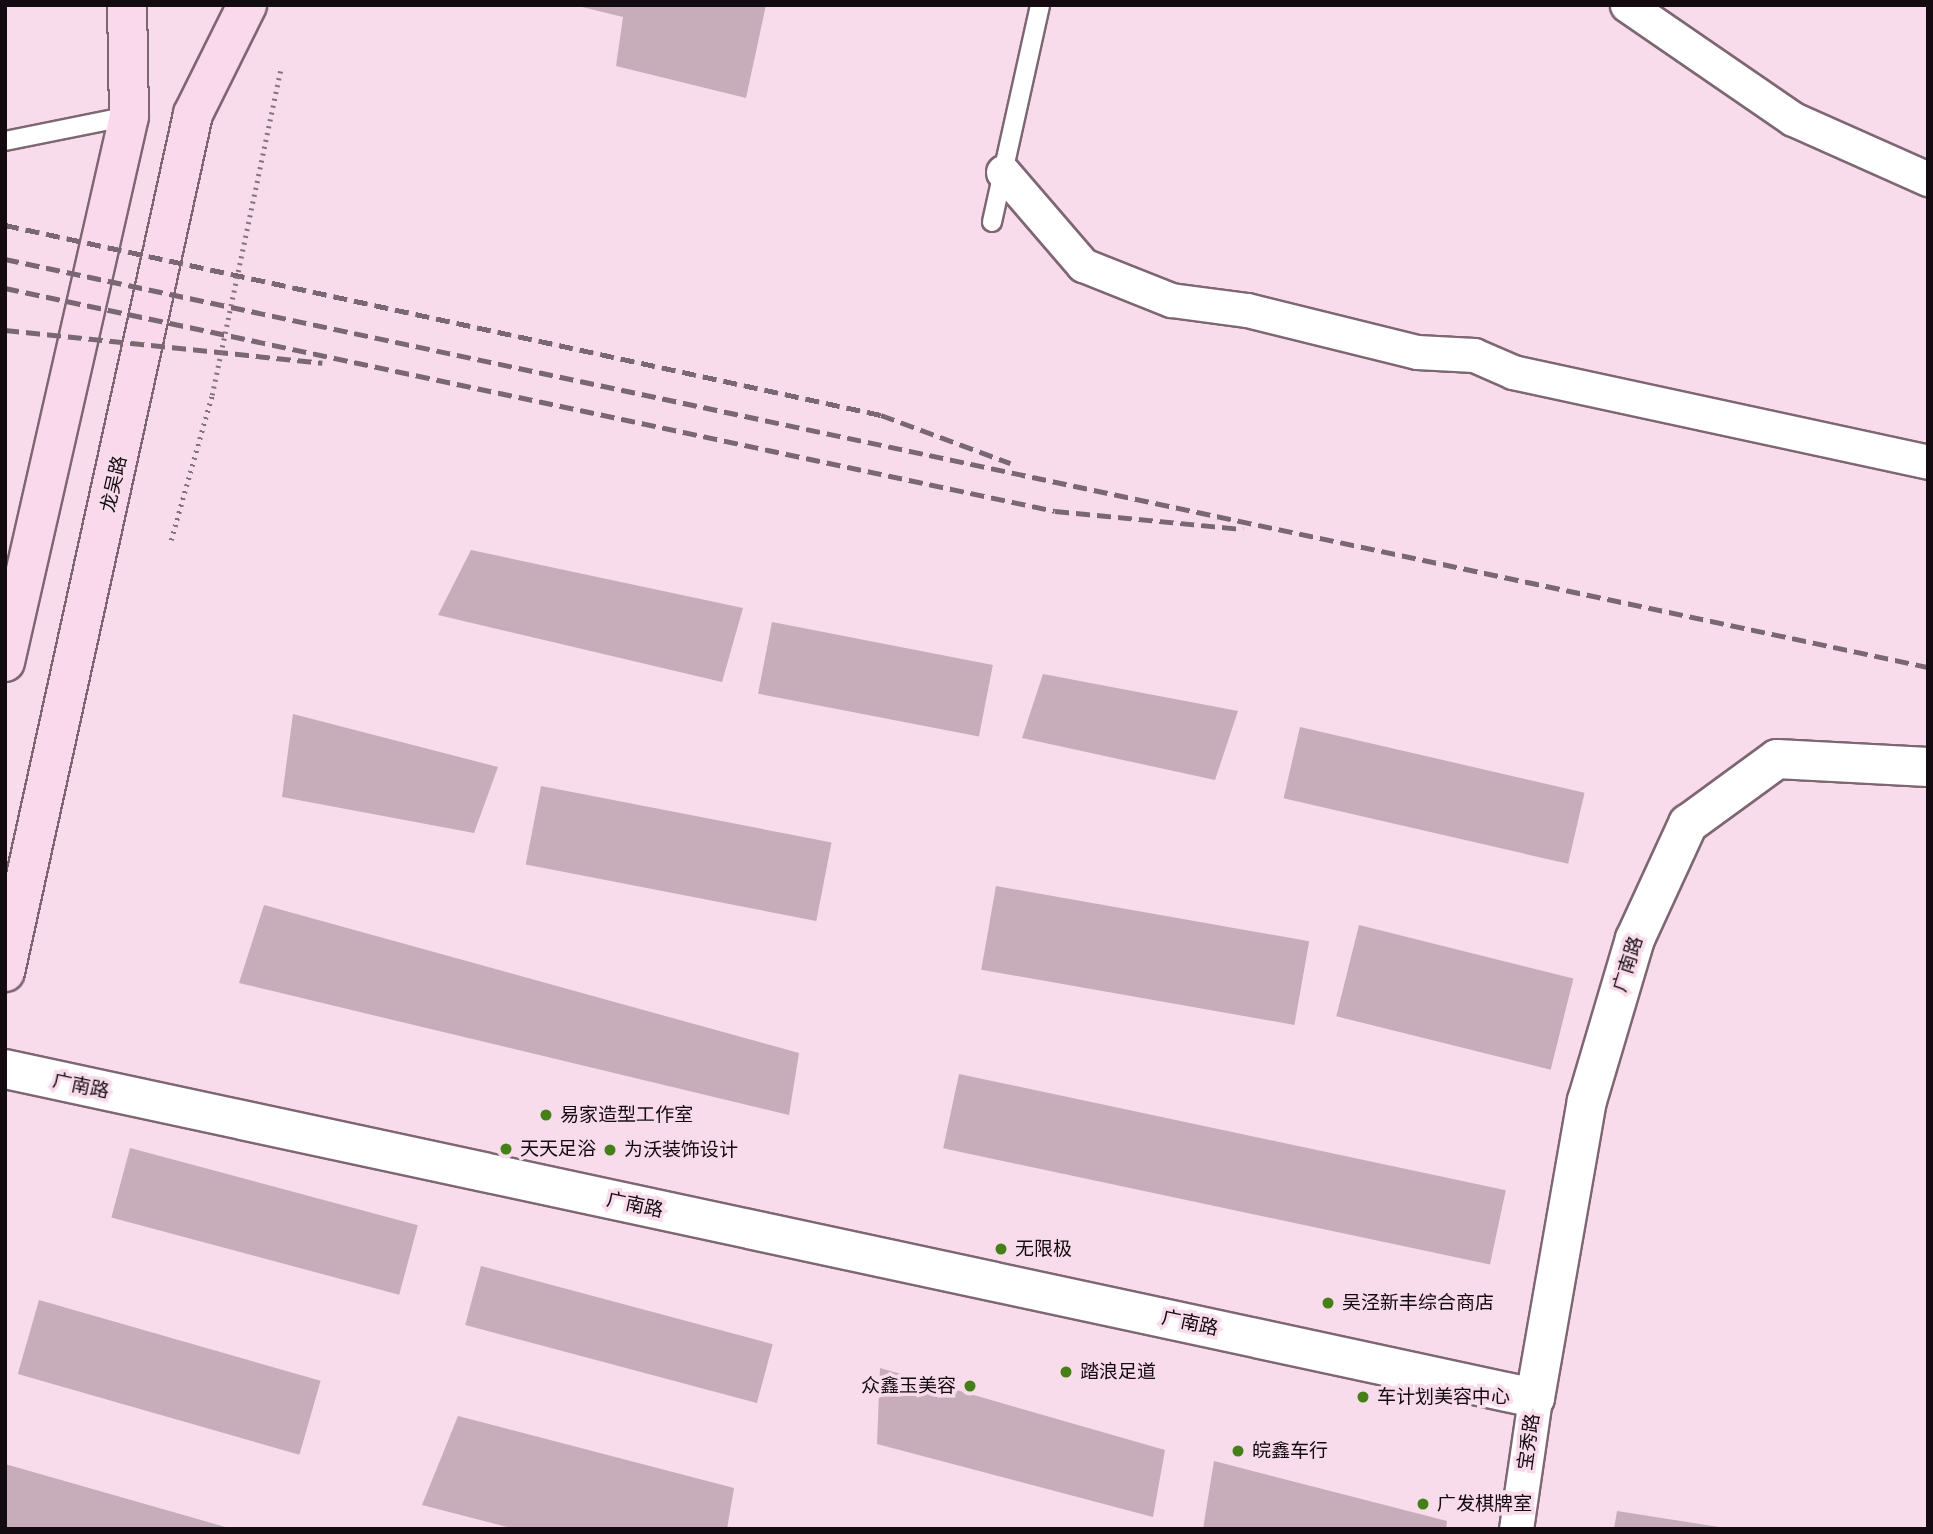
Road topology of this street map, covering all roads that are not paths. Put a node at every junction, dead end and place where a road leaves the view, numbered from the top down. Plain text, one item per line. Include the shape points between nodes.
1 (127, 5) edge
2 (247, 5) edge
3 (1040, 5) edge
4 (1627, 5) edge
5 (130, 116) junction
6 (5, 141) edge
7 (1003, 172) junction
8 (1928, 180) edge
9 (992, 222) dead end
10 (1928, 463) edge
11 (5, 662) edge
12 (1928, 767) edge
13 (5, 972) edge
14 (5, 1069) edge
15 (1535, 1398) junction
16 (1517, 1529) edge

1 - 5 main road
2 - 13 main road, 龙吴路 via 193,114
3 - 7 lane
4 - 8 street via 1793,119
5 - 6 lane
5 - 11 main road
7 - 9 lane
7 - 10 street via 1083,265 1171,300 1247,310 1417,352 1474,355 1513,372
12 - 15 street, 广南路 via 1776,759 1688,824 1635,939 1587,1101
14 - 15 street, 广南路
15 - 16 street, 宝秀路

